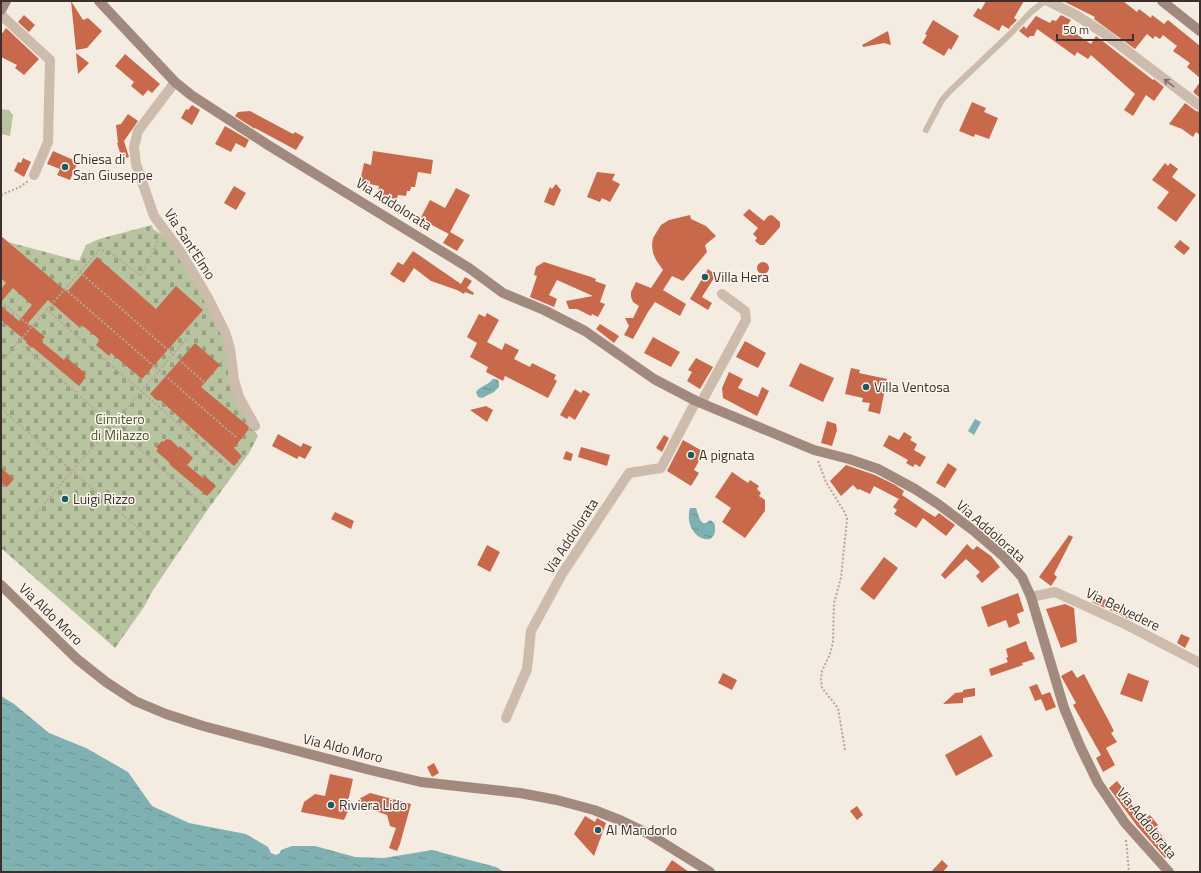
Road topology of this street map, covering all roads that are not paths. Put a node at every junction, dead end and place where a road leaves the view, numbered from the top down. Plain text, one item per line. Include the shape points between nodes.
1 (6, 1) edge
2 (99, 1) edge
3 (1046, 1) edge
4 (1162, 1) edge
5 (1, 10) edge
6 (1, 15) edge
7 (1200, 31) edge
8 (175, 82) junction
9 (1200, 106) edge
10 (926, 130) dead end
11 (34, 175) road end
12 (722, 294) dead end
13 (699, 402) junction
14 (255, 426) dead end
15 (1, 585) edge
16 (1031, 597) junction
17 (1200, 663) edge
18 (506, 718) dead end
19 (710, 872) edge
20 (1169, 872) edge

1 - 5 street
2 - 8 street, Via Addolorata
9 -> 3 street via 1106,34 1076,15
3 - 10 lane via 1032,11 950,91 942,100
4 - 7 street
6 - 11 street via 50,60 48,142
8 - 13 street, Via Addolorata via 268,145 469,268 503,292 585,331 654,379
8 - 14 street, Via Sant'Elmo via 138,131 134,147 136,164 154,216 180,251 225,332 239,397
12 - 13 street, Via Addolorata via 745,311 746,320
13 - 16 street, Via Addolorata via 814,450 850,458 878,469 915,488 974,531 1002,556 1022,577
13 - 18 street, Via Addolorata via 660,468 629,473 562,574 531,631 527,669
15 - 19 street, Via Aldo Moro via 77,658 106,682 135,701 166,714 203,726 414,780 520,793 594,810 649,834
16 - 17 street, Via Belvedere via 1055,592
16 - 20 street, Via Addolorata via 1064,708 1098,784 1125,823

